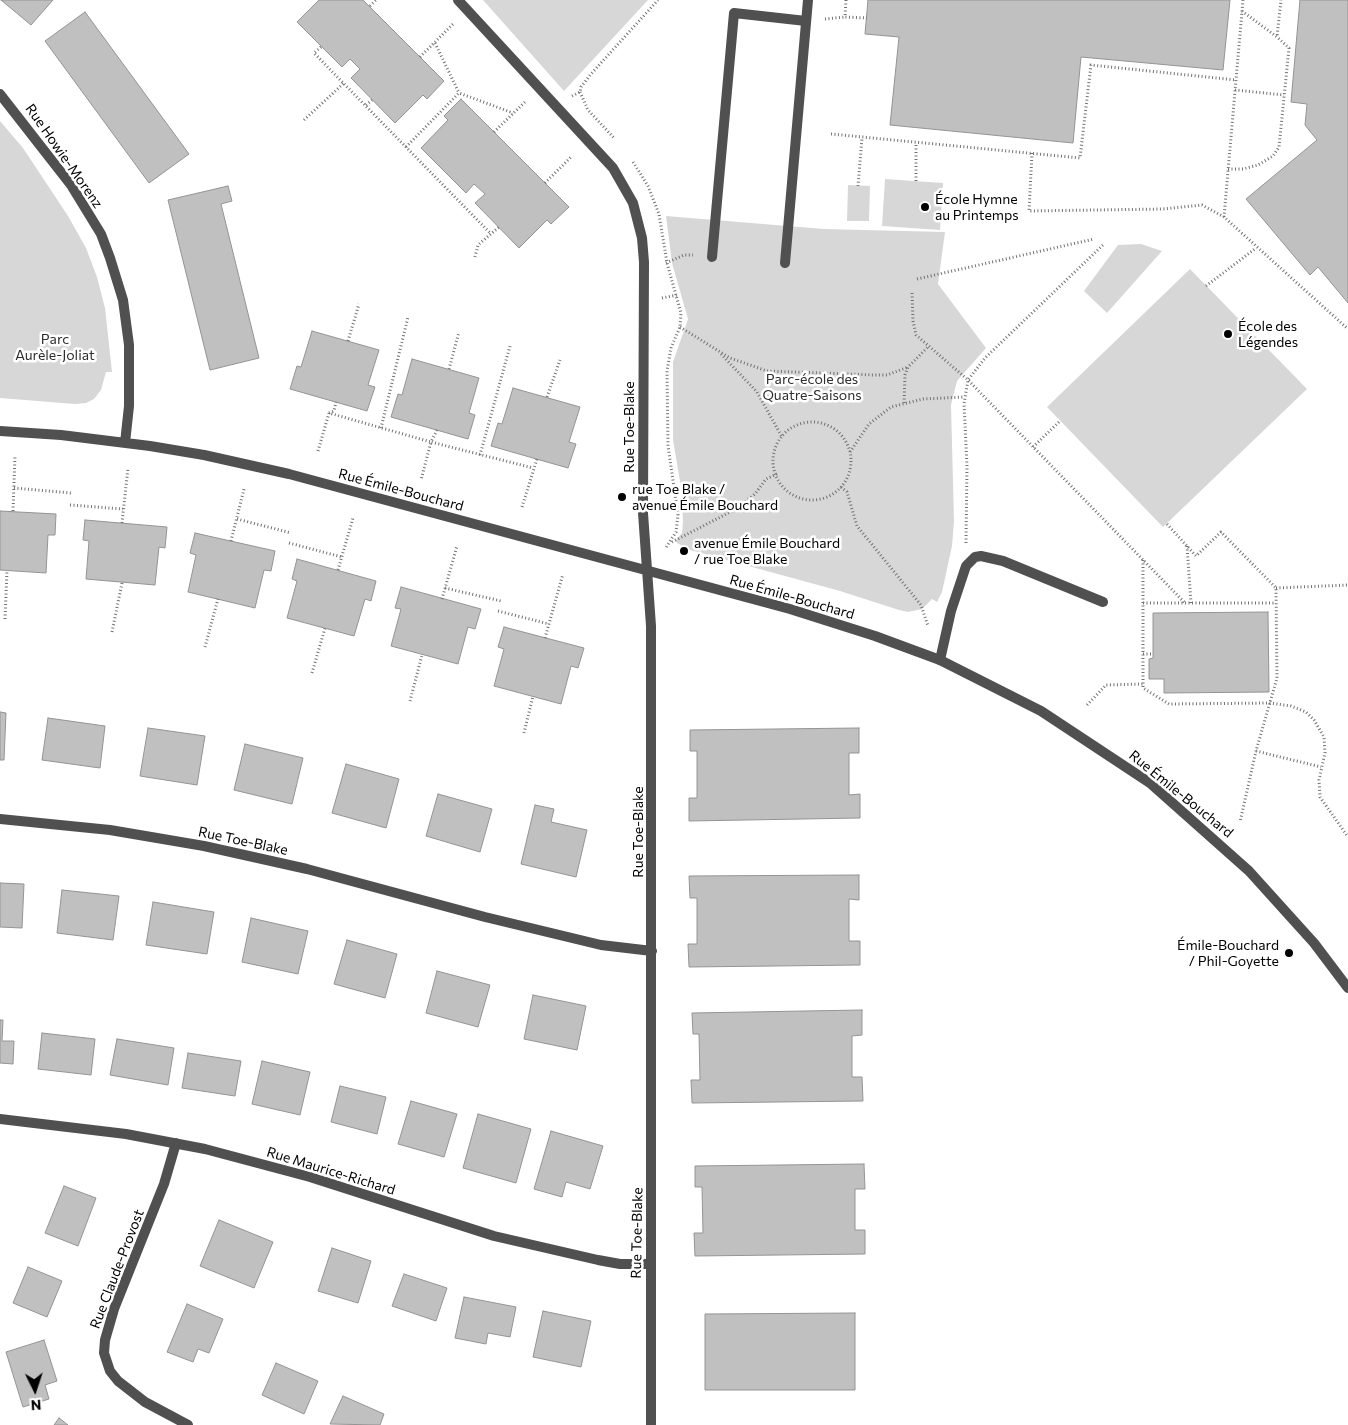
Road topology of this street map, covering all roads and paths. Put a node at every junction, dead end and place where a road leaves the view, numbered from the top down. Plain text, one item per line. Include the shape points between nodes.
1 (376, 0) edge
2 (458, 0) edge
3 (658, 0) edge
4 (808, 0) edge
5 (846, 0) edge
6 (1243, 0) edge
7 (1281, 0) edge
8 (370, 6) dead end
9 (1242, 11) junction
10 (867, 18) dead end
11 (806, 21) junction
12 (454, 23) dead end
13 (1277, 37) junction
14 (435, 43) junction
15 (321, 47) dead end
16 (420, 58) dead end
17 (1236, 80) junction
18 (344, 83) junction
19 (1235, 90) junction
20 (459, 93) junction
21 (0, 94) edge
22 (1284, 95) junction
23 (572, 96) dead end
24 (372, 100) dead end
25 (525, 102) dead end
26 (366, 105) junction
27 (513, 114) junction
28 (304, 120) dead end
29 (494, 132) dead end
30 (831, 134) dead end
31 (862, 138) junction
32 (916, 143) junction
33 (406, 147) junction
34 (1032, 153) junction
35 (572, 156) dead end
36 (1228, 169) junction
37 (916, 181) dead end
38 (545, 182) dead end
39 (858, 186) dead end
40 (1224, 217) junction
41 (499, 227) dead end
42 (491, 234) junction
43 (1094, 239) dead end
44 (1104, 244) dead end
45 (1256, 248) junction
46 (475, 257) dead end
47 (712, 257) joint
48 (667, 263) dead end
49 (785, 264) dead end
50 (917, 279) dead end
51 (1206, 286) dead end
52 (912, 293) dead end
53 (677, 295) dead end
54 (660, 298) dead end
55 (359, 304) dead end
56 (408, 318) dead end
57 (680, 327) dead end
58 (1348, 329) edge
59 (459, 332) dead end
60 (348, 341) dead end
61 (510, 346) dead end
62 (929, 346) junction
63 (719, 352) junction
64 (560, 360) dead end
65 (908, 367) junction
66 (449, 369) dead end
67 (968, 380) junction
68 (548, 397) dead end
69 (964, 397) junction
70 (336, 402) dead end
71 (904, 403) junction
72 (329, 413) junction
73 (1060, 421) dead end
74 (381, 428) junction
75 (0, 430) edge
76 (437, 430) dead end
77 (782, 437) junction
78 (124, 442) junction
79 (431, 442) junction
80 (1033, 447) junction
81 (318, 451) dead end
82 (850, 452) junction
83 (480, 455) junction
84 (15, 456) dead end
85 (537, 459) dead end
86 (128, 468) dead end
87 (533, 468) junction
88 (777, 473) junction
89 (421, 480) dead end
90 (841, 487) junction
91 (14, 488) junction
92 (244, 489) dead end
93 (71, 493) dead end
94 (70, 505) dead end
95 (522, 507) dead end
96 (124, 509) junction
97 (13, 512) dead end
98 (353, 518) dead end
99 (237, 519) junction
100 (122, 523) dead end
101 (1167, 524) dead end
102 (292, 534) dead end
103 (231, 541) dead end
104 (289, 542) dead end
105 (671, 543) dead end
106 (457, 546) dead end
107 (1187, 546) junction
108 (342, 557) junction
109 (1143, 560) junction
110 (966, 566) junction
111 (338, 570) dead end
112 (7, 571) dead end
113 (646, 571) junction
114 (563, 574) dead end
115 (122, 583) dead end
116 (1348, 585) edge
117 (445, 588) junction
118 (1276, 588) junction
119 (218, 599) dead end
120 (442, 599) dead end
121 (501, 601) dead end
122 (1103, 602) dead end
123 (1143, 603) junction
124 (1185, 603) junction
125 (1191, 603) junction
126 (1276, 603) junction
127 (498, 611) dead end
128 (923, 612) dead end
129 (5, 619) dead end
130 (549, 624) junction
131 (325, 628) dead end
132 (112, 632) dead end
133 (545, 638) dead end
134 (205, 647) dead end
135 (422, 654) dead end
136 (1143, 654) junction
137 (1153, 654) dead end
138 (940, 660) junction
139 (312, 673) dead end
140 (1143, 684) junction
141 (534, 696) dead end
142 (410, 701) dead end
143 (1270, 703) junction
144 (1088, 705) dead end
145 (524, 733) dead end
146 (1256, 751) junction
147 (1321, 767) junction
148 (0, 819) edge
149 (1240, 822) dead end
150 (1348, 837) edge
151 (652, 951) junction
152 (1345, 975) edge
153 (1348, 988) edge
154 (0, 1119) edge
155 (176, 1143) junction
156 (650, 1264) junction
157 (188, 1425) edge
158 (651, 1425) edge

1 - 8 path
2 - 113 street, Rue Toe-Blake via 613,168 625,186 638,218 644,262 643,513
3 - 23 path via 591,74 580,92
4 - 11 street
5 - 10 path via 844,17
6 - 9 path
7 - 13 path
9 - 13 path
9 - 17 path
11 - 47 street via 734,13
11 - 49 street
12 - 14 path
13 - 22 path via 1289,48
14 - 16 path
14 - 20 path
15 - 18 path via 314,53
17 - 19 path
17 - 34 path via 1091,66 1080,158
18 - 26 path
18 - 28 path
19 - 22 path
19 - 36 path
20 - 27 path
20 - 33 path
21 - 78 street, Rue Howie-Morenz via 71,185 110,258 123,300 129,344 130,406
22 - 36 path via 1279,147 1258,165
24 - 26 path
25 - 27 path
26 - 33 path
27 - 29 path
30 - 31 path
31 - 32 path
31 - 39 path
32 - 34 path
32 - 37 path
33 - 42 path
34 - 40 path via 1029,211 1163,209 1202,205
35 - 38 path
36 - 40 path
40 - 45 path
41 - 42 path
42 - 46 path via 478,245
43 - 50 path
44 - 67 path via 985,358
45 - 51 path
45 - 58 path
47 - 48 path via 684,255
52 - 62 path via 914,328
53 - 54 path
55 - 60 path
56 - 74 path
57 - 63 path
59 - 66 path
61 - 83 path
62 - 65 path
62 - 67 path
63 - 65 path via 767,371 887,375
63 - 77 path via 757,392
64 - 68 path
65 - 71 path
67 - 69 path
67 - 80 path
69 - 71 path
69 - 110 path
70 - 72 path via 334,411
71 - 82 path via 877,416
72 - 74 path
72 - 81 path
73 - 80 path
74 - 79 path
75 - 78 street, Rue Émile-Bouchard
76 - 79 path
77 - 82 path via 787,430 799,424 825,424 845,440
77 - 88 path via 774,453
78 - 113 street, Rue Émile-Bouchard via 289,474
79 - 83 path
79 - 89 path
80 - 109 path
82 - 90 path via 848,477
83 - 87 path
84 - 91 path
85 - 87 path
86 - 96 path
87 - 95 path
88 - 90 path via 784,488 806,500 825,498
88 - 105 path via 766,479 755,494 738,508
90 - 128 path via 847,492 857,526 921,604
91 - 93 path
91 - 97 path
92 - 99 path
94 - 96 path
96 - 100 path
98 - 108 path
99 - 102 path
99 - 103 path
101 - 107 path
104 - 108 path
106 - 117 path
107 - 118 path via 1196,556 1222,532
107 - 125 path
108 - 111 path
109 - 123 path
109 - 124 path
110 - 122 street via 975,557 990,557
110 - 138 street
112 - 129 path
113 - 138 street, Rue Émile-Bouchard via 820,618
113 - 151 street, Rue Toe-Blake via 651,626
114 - 130 path
115 - 132 path
116 - 118 path
117 - 120 path
117 - 121 path
118 - 126 path
119 - 134 path
123 - 124 path
123 - 136 path
124 - 125 path
125 - 126 path
126 - 143 path via 1277,678
127 - 130 path
130 - 133 path
131 - 139 path
135 - 142 path
136 - 137 path
136 - 140 path
138 - 152 street, Rue Émile-Bouchard via 1047,715 1150,783 1249,870
140 - 143 path via 1143,688 1169,704
140 - 144 path via 1106,685
141 - 145 path
143 - 146 path
143 - 147 path via 1300,709 1314,720 1325,744
146 - 147 path
146 - 149 path
147 - 150 path via 1320,797
148 - 151 street, Rue Toe-Blake via 110,830 204,846 307,869 600,945
151 - 156 street, Rue Toe-Blake
152 - 153 street, Rue Émile-Bouchard
154 - 155 street, Rue Maurice-Richard via 90,1128
155 - 156 street, Rue Maurice-Richard via 310,1177 494,1236 620,1264
155 - 157 street, Rue Claude-Provost via 164,1184 114,1309 104,1353 110,1371 118,1381 145,1402
156 - 158 street, Rue Toe-Blake

